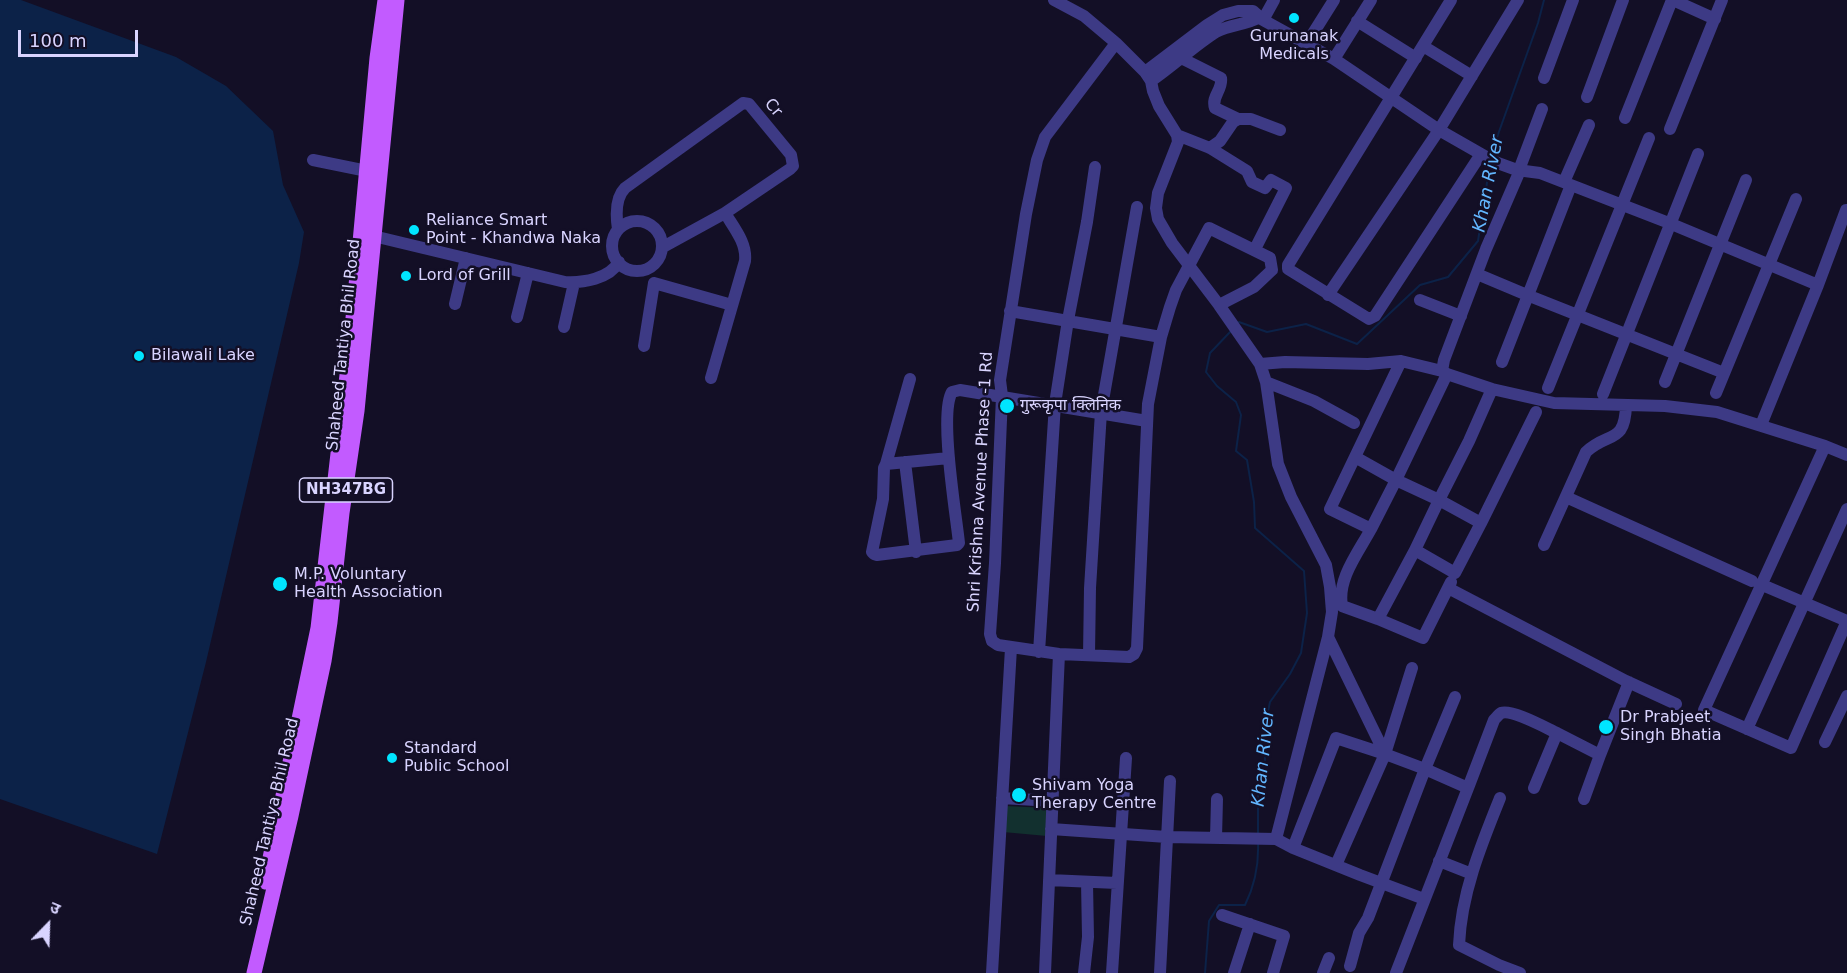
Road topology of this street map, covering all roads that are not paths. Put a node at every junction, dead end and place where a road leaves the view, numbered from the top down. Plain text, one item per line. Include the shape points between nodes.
1 (385, 0) edge
2 (397, 0) edge
3 (1054, 0) edge
4 (1228, 0) edge
5 (1274, 0) edge
6 (1334, 0) edge
7 (1371, 0) edge
8 (1451, 0) edge
9 (1518, 0) edge
10 (1573, 0) edge
11 (1623, 0) edge
12 (1672, 0) edge
13 (1722, 0) edge
14 (1258, 12) edge
15 (1223, 15) junction
16 (1715, 19) junction
17 (1357, 21) junction
18 (1116, 43) junction
19 (1307, 43) junction
20 (1423, 46) junction
21 (1183, 58) junction
22 (1416, 58) junction
23 (1334, 59) junction
24 (1472, 76) junction
25 (1148, 77) junction
26 (1544, 78) dead end
27 (1587, 97) dead end
28 (1392, 98) junction
29 (1542, 109) dead end
30 (1625, 118) dead end
31 (1238, 119) junction
32 (1589, 124) dead end
33 (1670, 129) dead end
34 (1280, 130) dead end
35 (1439, 130) junction
36 (1177, 135) junction
37 (1650, 138) dead end
38 (1210, 148) junction
39 (1698, 154) dead end
40 (1482, 155) junction
41 (313, 160) dead end
42 (1095, 167) dead end
43 (1518, 170) junction
44 (367, 171) junction
45 (1746, 180) dead end
46 (1568, 184) junction
47 (1796, 199) dead end
48 (1622, 205) junction
49 (1137, 207) dead end
50 (1846, 210) edge
51 (725, 213) junction
52 (1670, 223) junction
53 (618, 229) junction
54 (1843, 232) edge
55 (367, 234) junction
56 (1720, 244) junction
57 (663, 247) junction
58 (1255, 249) junction
59 (466, 258) junction
60 (619, 262) junction
61 (1189, 264) junction
62 (1768, 265) junction
63 (647, 269) junction
64 (528, 273) junction
65 (1477, 274) junction
66 (574, 283) junction
67 (654, 283) junction
68 (1818, 285) junction
69 (1328, 295) junction
70 (1527, 295) junction
71 (1420, 300) dead end
72 (455, 304) dead end
73 (732, 305) junction
74 (1219, 305) junction
75 (1010, 310) junction
76 (1577, 315) junction
77 (1461, 316) junction
78 (517, 317) dead end
79 (1068, 320) junction
80 (564, 327) dead end
81 (1115, 330) junction
82 (1627, 335) junction
83 (1161, 337) junction
84 (644, 346) dead end
85 (1676, 354) junction
86 (1401, 361) junction
87 (1502, 362) dead end
88 (1260, 364) junction
89 (1444, 368) junction
90 (1724, 373) junction
91 (711, 378) dead end
92 (910, 379) dead end
93 (1266, 382) junction
94 (1665, 382) dead end
95 (1548, 388) dead end
96 (1492, 389) junction
97 (1716, 393) dead end
98 (1603, 394) dead end
99 (1002, 396) junction
100 (1055, 404) junction
101 (1626, 405) junction
102 (1101, 412) junction
103 (1536, 412) dead end
104 (1147, 421) junction
105 (1354, 423) dead end
106 (1761, 425) junction
107 (1825, 446) junction
108 (1847, 455) edge
109 (949, 458) junction
110 (1355, 458) junction
111 (905, 462) junction
112 (886, 464) junction
113 (1396, 480) junction
114 (1566, 497) junction
115 (1439, 500) junction
116 (1847, 509) edge
117 (1481, 523) junction
118 (1371, 530) junction
119 (1544, 545) dead end
120 (1415, 550) junction
121 (916, 552) junction
122 (1455, 573) junction
123 (1756, 583) junction
124 (1448, 588) junction
125 (1803, 602) junction
126 (1378, 619) junction
127 (1847, 621) edge
128 (1328, 638) junction
129 (1011, 648) junction
130 (1039, 652) junction
131 (1059, 654) junction
132 (1089, 655) junction
133 (1412, 668) dead end
134 (1629, 682) junction
135 (1847, 696) edge
136 (1455, 697) dead end
137 (1676, 704) dead end
138 (1747, 729) junction
139 (1557, 733) junction
140 (1825, 742) dead end
141 (1385, 754) junction
142 (1600, 755) junction
143 (1125, 758) dead end
144 (1425, 769) junction
145 (1170, 781) dead end
146 (1468, 788) junction
147 (1534, 788) dead end
148 (1002, 798) junction
149 (1500, 798) dead end
150 (1217, 799) dead end
151 (1584, 799) dead end
152 (1052, 801) junction
153 (1051, 829) junction
154 (1120, 835) junction
155 (1167, 837) junction
156 (1216, 838) junction
157 (1263, 839) junction
158 (1293, 848) junction
159 (1439, 861) junction
160 (1336, 865) junction
161 (1472, 874) junction
162 (1049, 880) junction
163 (1087, 882) junction
164 (1381, 882) junction
165 (1117, 883) junction
166 (1424, 899) junction
167 (1222, 915) dead end
168 (1250, 924) junction
169 (1329, 958) dead end
170 (1350, 966) dead end
171 (244, 973) edge
172 (254, 973) edge
173 (992, 973) edge
174 (1045, 973) edge
175 (1084, 973) edge
176 (1112, 973) edge
177 (1160, 973) edge
178 (1234, 973) edge
179 (1273, 973) edge
180 (1323, 973) edge
181 (1396, 973) edge
182 (1520, 973) edge

1 - 44 main road, Shaheed Tantiya Bhil Road / NH347BG
2 - 55 main road, Shaheed Tantiya Bhil Road / NH347BG
3 - 18 street via 1084,16
4 - 15 street
5 - 14 street
6 - 19 street
7 - 17 street
8 - 20 street
9 - 24 street
10 - 26 street
11 - 27 street
12 - 16 street
12 - 30 street
13 - 16 street
14 - 15 street
14 - 19 street
14 - 21 street via 1251,22 1227,26
15 - 25 street
16 - 33 street
17 - 22 street
17 - 23 street
18 - 25 street
18 - 75 street, Shri Krishna Avenue Phase -1 Rd via 1045,137 1026,214
19 - 23 street
20 - 22 street
20 - 24 street
21 - 25 street
21 - 31 street via 1221,78 1215,108
22 - 28 street
23 - 28 street
24 - 35 street
25 - 36 street via 1159,106
28 - 35 street
28 - 69 street via 1288,265 1288,269
29 - 43 street
31 - 34 street via 1251,119
31 - 38 street
32 - 46 street
35 - 40 street
35 - 69 street
36 - 38 street
36 - 61 street via 1156,208 1162,227
37 - 48 street
38 - 58 street via 1247,171 1252,182 1265,188 1271,180 1286,188
39 - 52 street
40 - 43 street
40 - 69 street via 1376,316 1369,320
41 - 44 street
42 - 79 street
43 - 46 street via 1540,172
43 - 65 street
44 - 55 main road, Shaheed Tantiya Bhil Road / NH347BG
45 - 56 street
46 - 48 street
46 - 70 street
47 - 62 street
48 - 52 street
48 - 76 street
49 - 81 street
50 - 54 street
51 - 53 street, Cr via 793,166 790,155 746,103 625,188 619,194
51 - 57 street, Cr
51 - 73 street via 746,252
52 - 56 street
52 - 82 street
53 - 57 street via 627,223 644,221 658,231
53 - 60 street via 612,246
54 - 68 street
55 - 59 street
55 - 171 main road, Shaheed Tantiya Bhil Road / NH347BG via 318,628
55 - 172 main road, Shaheed Tantiya Bhil Road / NH347BG via 357,411 325,651
56 - 62 street
56 - 85 street
57 - 63 street via 657,262
58 - 61 street via 1209,228
58 - 74 street via 1270,258 1272,270 1254,287
59 - 64 street
59 - 72 street
60 - 63 street via 629,269
60 - 66 street via 608,274
61 - 74 street
61 - 83 street
62 - 68 street
62 - 90 street
63 - 67 street
64 - 66 street
64 - 78 street
65 - 70 street
65 - 77 street
66 - 80 street
67 - 73 street
67 - 84 street
68 - 106 street
70 - 76 street
70 - 87 street
71 - 77 street
73 - 91 street
74 - 88 street
75 - 79 street
75 - 99 street, Shri Krishna Avenue Phase -1 Rd via 1001,365
76 - 82 street
76 - 95 street
77 - 89 street
79 - 81 street
79 - 100 street
81 - 83 street
81 - 102 street
82 - 85 street
82 - 98 street
83 - 104 street
85 - 90 street
85 - 94 street
86 - 88 street
86 - 89 street
86 - 110 street
88 - 93 street
89 - 96 street
89 - 113 street
90 - 97 street
92 - 112 street
93 - 105 street via 1314,401
93 - 128 street via 1278,464 1326,565 1332,612
96 - 101 street via 1554,403
96 - 115 street
99 - 100 street
99 - 109 street via 952,392 947,408
99 - 129 street, Shri Krishna Avenue Phase -1 Rd via 990,634 992,641
100 - 102 street
100 - 130 street
101 - 106 street via 1717,412
101 - 114 street via 1621,431 1586,452
102 - 104 street
102 - 132 street
103 - 117 street
104 - 132 street via 1137,648 1129,657
106 - 107 street
107 - 108 street
107 - 123 street
109 - 111 street
109 - 121 street via 959,543
110 - 113 street
110 - 118 street via 1330,509
111 - 112 street
111 - 121 street
112 - 121 street via 873,552
113 - 115 street
113 - 118 street
114 - 119 street
114 - 123 street
115 - 117 street
115 - 120 street
116 - 125 street
117 - 122 street
118 - 126 street via 1344,578 1340,595 1342,606
120 - 122 street
120 - 126 street
122 - 124 street
123 - 125 street
123 - 138 street via 1704,710
124 - 126 street via 1423,638
124 - 134 street
125 - 127 street
125 - 138 street
127 - 138 street via 1791,748
128 - 141 street
128 - 157 street
129 - 130 street
129 - 148 street
130 - 131 street
131 - 132 street
131 - 152 street
133 - 141 street
134 - 137 street
134 - 142 street
135 - 140 street
136 - 144 street
139 - 142 street
139 - 146 street via 1513,714 1501,713 1494,720
139 - 147 street
141 - 144 street
141 - 158 street via 1336,738
141 - 160 street
142 - 151 street
143 - 154 street
144 - 146 street
144 - 164 street
145 - 155 street
146 - 159 street
148 - 152 street
148 - 173 street
149 - 161 street
150 - 156 street
152 - 153 street
153 - 154 street
153 - 162 street
154 - 155 street
154 - 165 street
155 - 156 street
155 - 177 street
156 - 157 street
157 - 158 street
158 - 160 street
159 - 161 street
159 - 166 street
160 - 164 street
161 - 182 street via 1458,945
162 - 163 street
162 - 174 street
163 - 165 street
163 - 175 street
164 - 166 street
164 - 170 street
165 - 176 street
166 - 181 street
167 - 168 street
168 - 178 street
168 - 179 street via 1286,930
169 - 180 street

